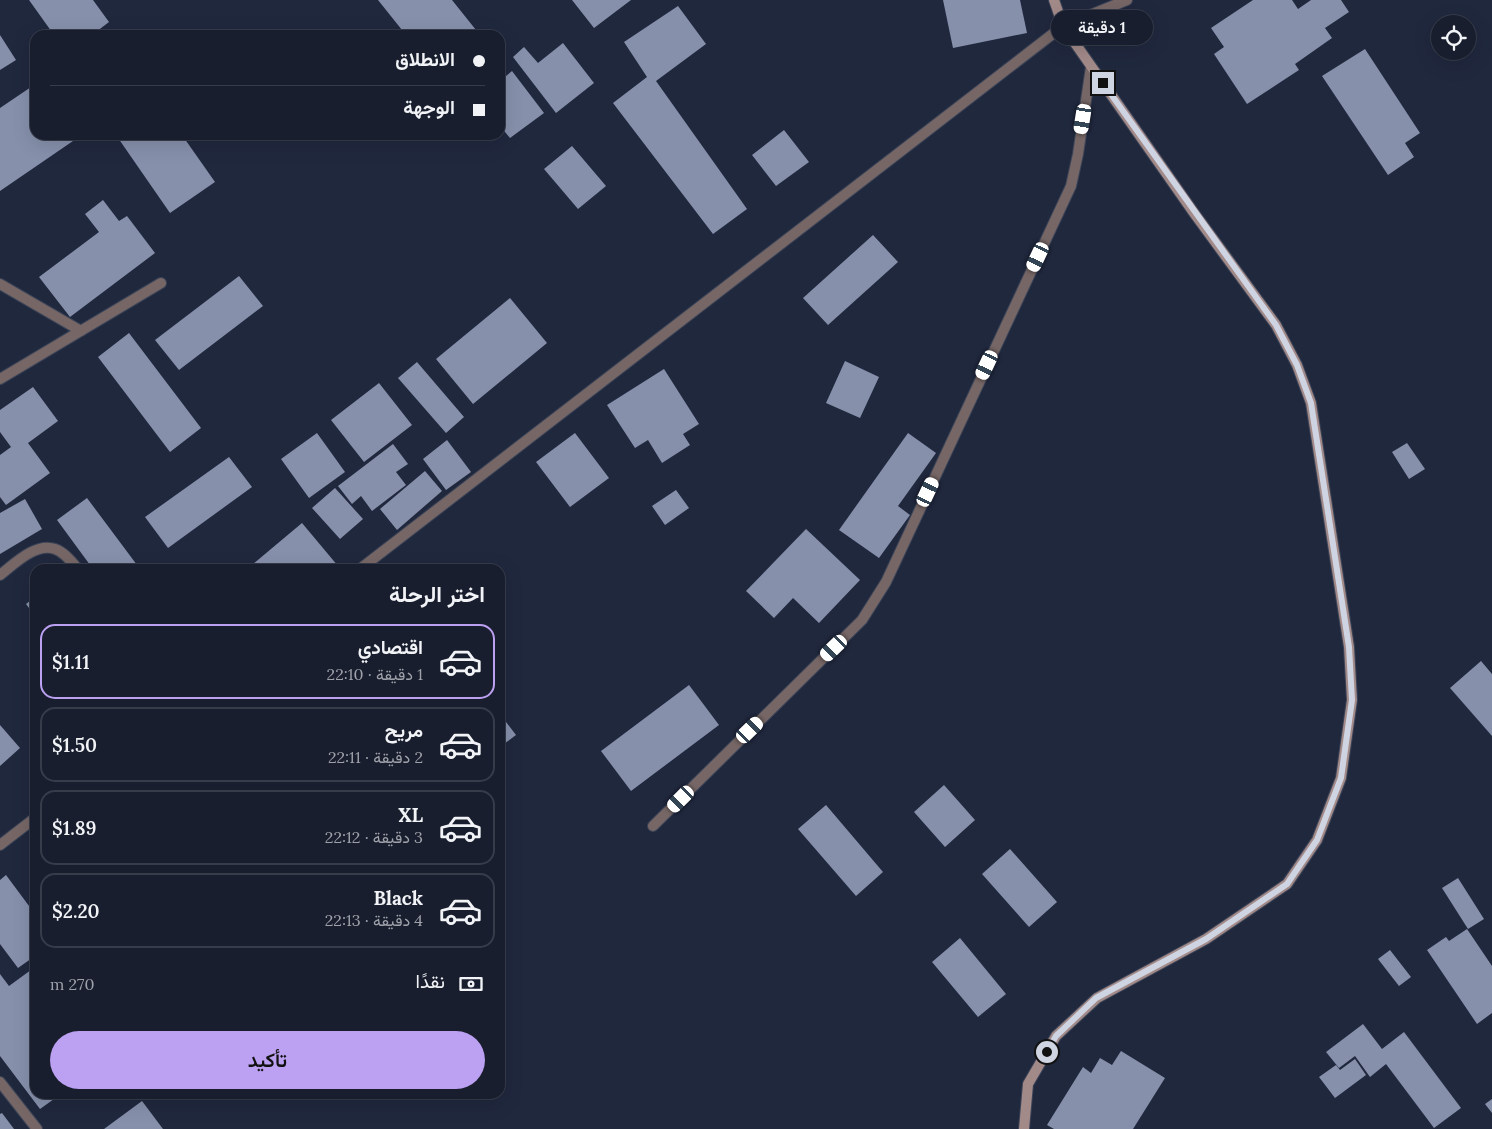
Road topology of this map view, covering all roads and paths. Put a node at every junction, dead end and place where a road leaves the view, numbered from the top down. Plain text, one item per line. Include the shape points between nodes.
1 (1054, 0) edge
2 (1127, 0) edge
3 (1063, 26) junction
4 (1091, 67) junction
5 (161, 283) dead end
6 (0, 284) edge
7 (81, 331) junction
8 (0, 380) edge
9 (73, 564) edge
10 (366, 564) edge
11 (0, 575) edge
12 (30, 822) edge
13 (653, 826) dead end
14 (0, 845) edge
15 (0, 1082) edge
16 (37, 1129) edge
17 (1024, 1129) edge

1 - 3 street
2 - 3 street
3 - 4 street
3 - 10 street
4 - 13 street via 1071,186 886,582 862,620
4 - 17 street via 1276,325 1297,365 1311,403 1349,647 1352,700 1341,778 1317,840 1287,884 1206,939 1096,998 1056,1036 1028,1084
5 - 7 street
6 - 7 street
7 - 8 street
9 - 11 street via 53,548 40,549 26,554
12 - 14 street
15 - 16 street

